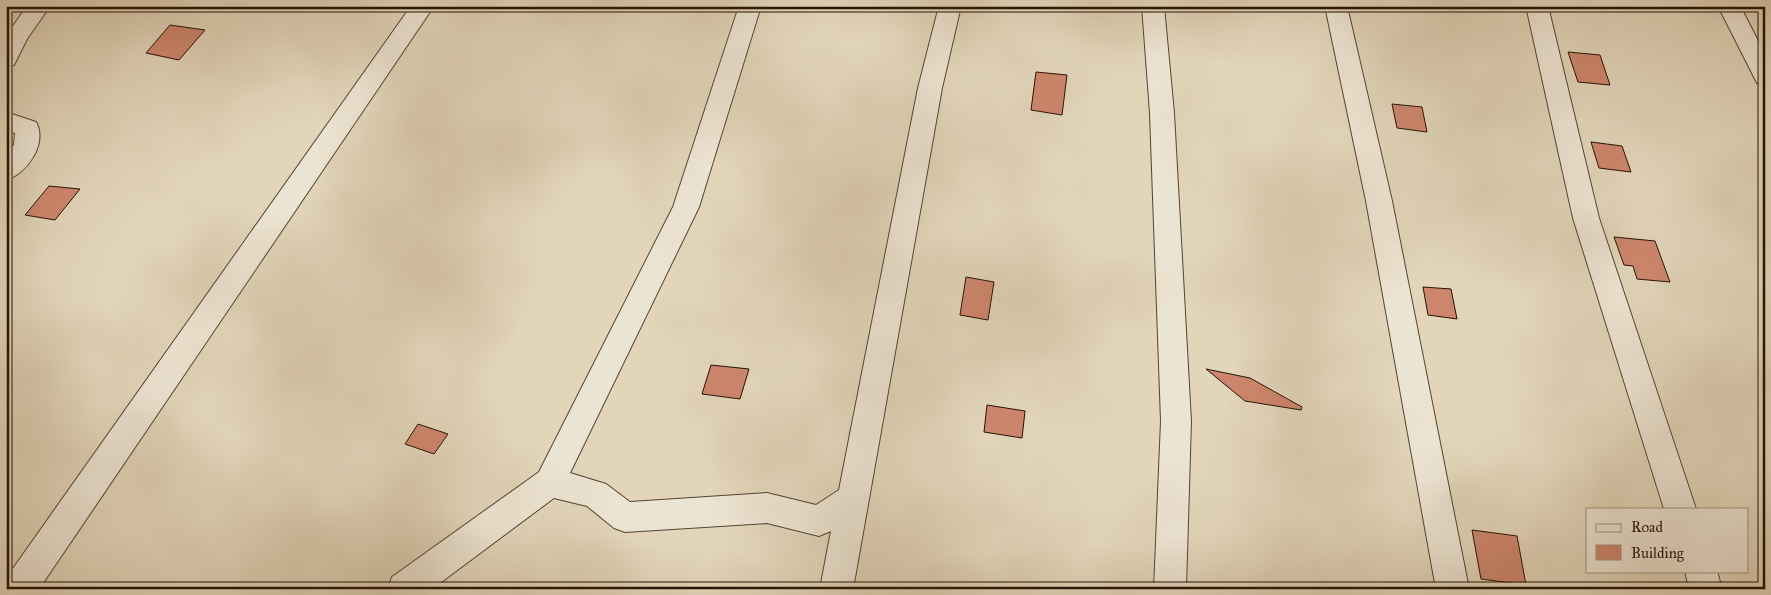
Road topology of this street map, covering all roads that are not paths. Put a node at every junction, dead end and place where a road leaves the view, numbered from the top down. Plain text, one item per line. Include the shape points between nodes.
1 (39, 6) edge
2 (423, 6) edge
3 (750, 6) edge
4 (950, 6) edge
5 (1152, 6) edge
6 (1336, 6) edge
7 (1536, 6) edge
8 (1729, 6) edge
9 (6, 59) edge
10 (1765, 77) edge
11 (6, 122) edge
12 (6, 170) edge
13 (550, 482) junction
14 (853, 499) junction
15 (1680, 508) edge
16 (1701, 572) edge
17 (19, 589) edge
18 (404, 589) edge
19 (836, 589) edge
20 (1170, 589) edge
21 (1453, 589) edge
22 (1706, 589) edge

1 - 9 street via 16,37
2 - 17 street
3 - 13 street via 686,207
4 - 14 street via 930,88
5 - 20 street via 1162,113 1176,421
6 - 21 street via 1379,201
7 - 15 street via 1586,218
8 - 10 street
11 - 12 street via 27,128 26,148
13 - 14 street via 595,494 625,517 767,508 819,521
13 - 18 street
14 - 19 street
16 - 22 street

